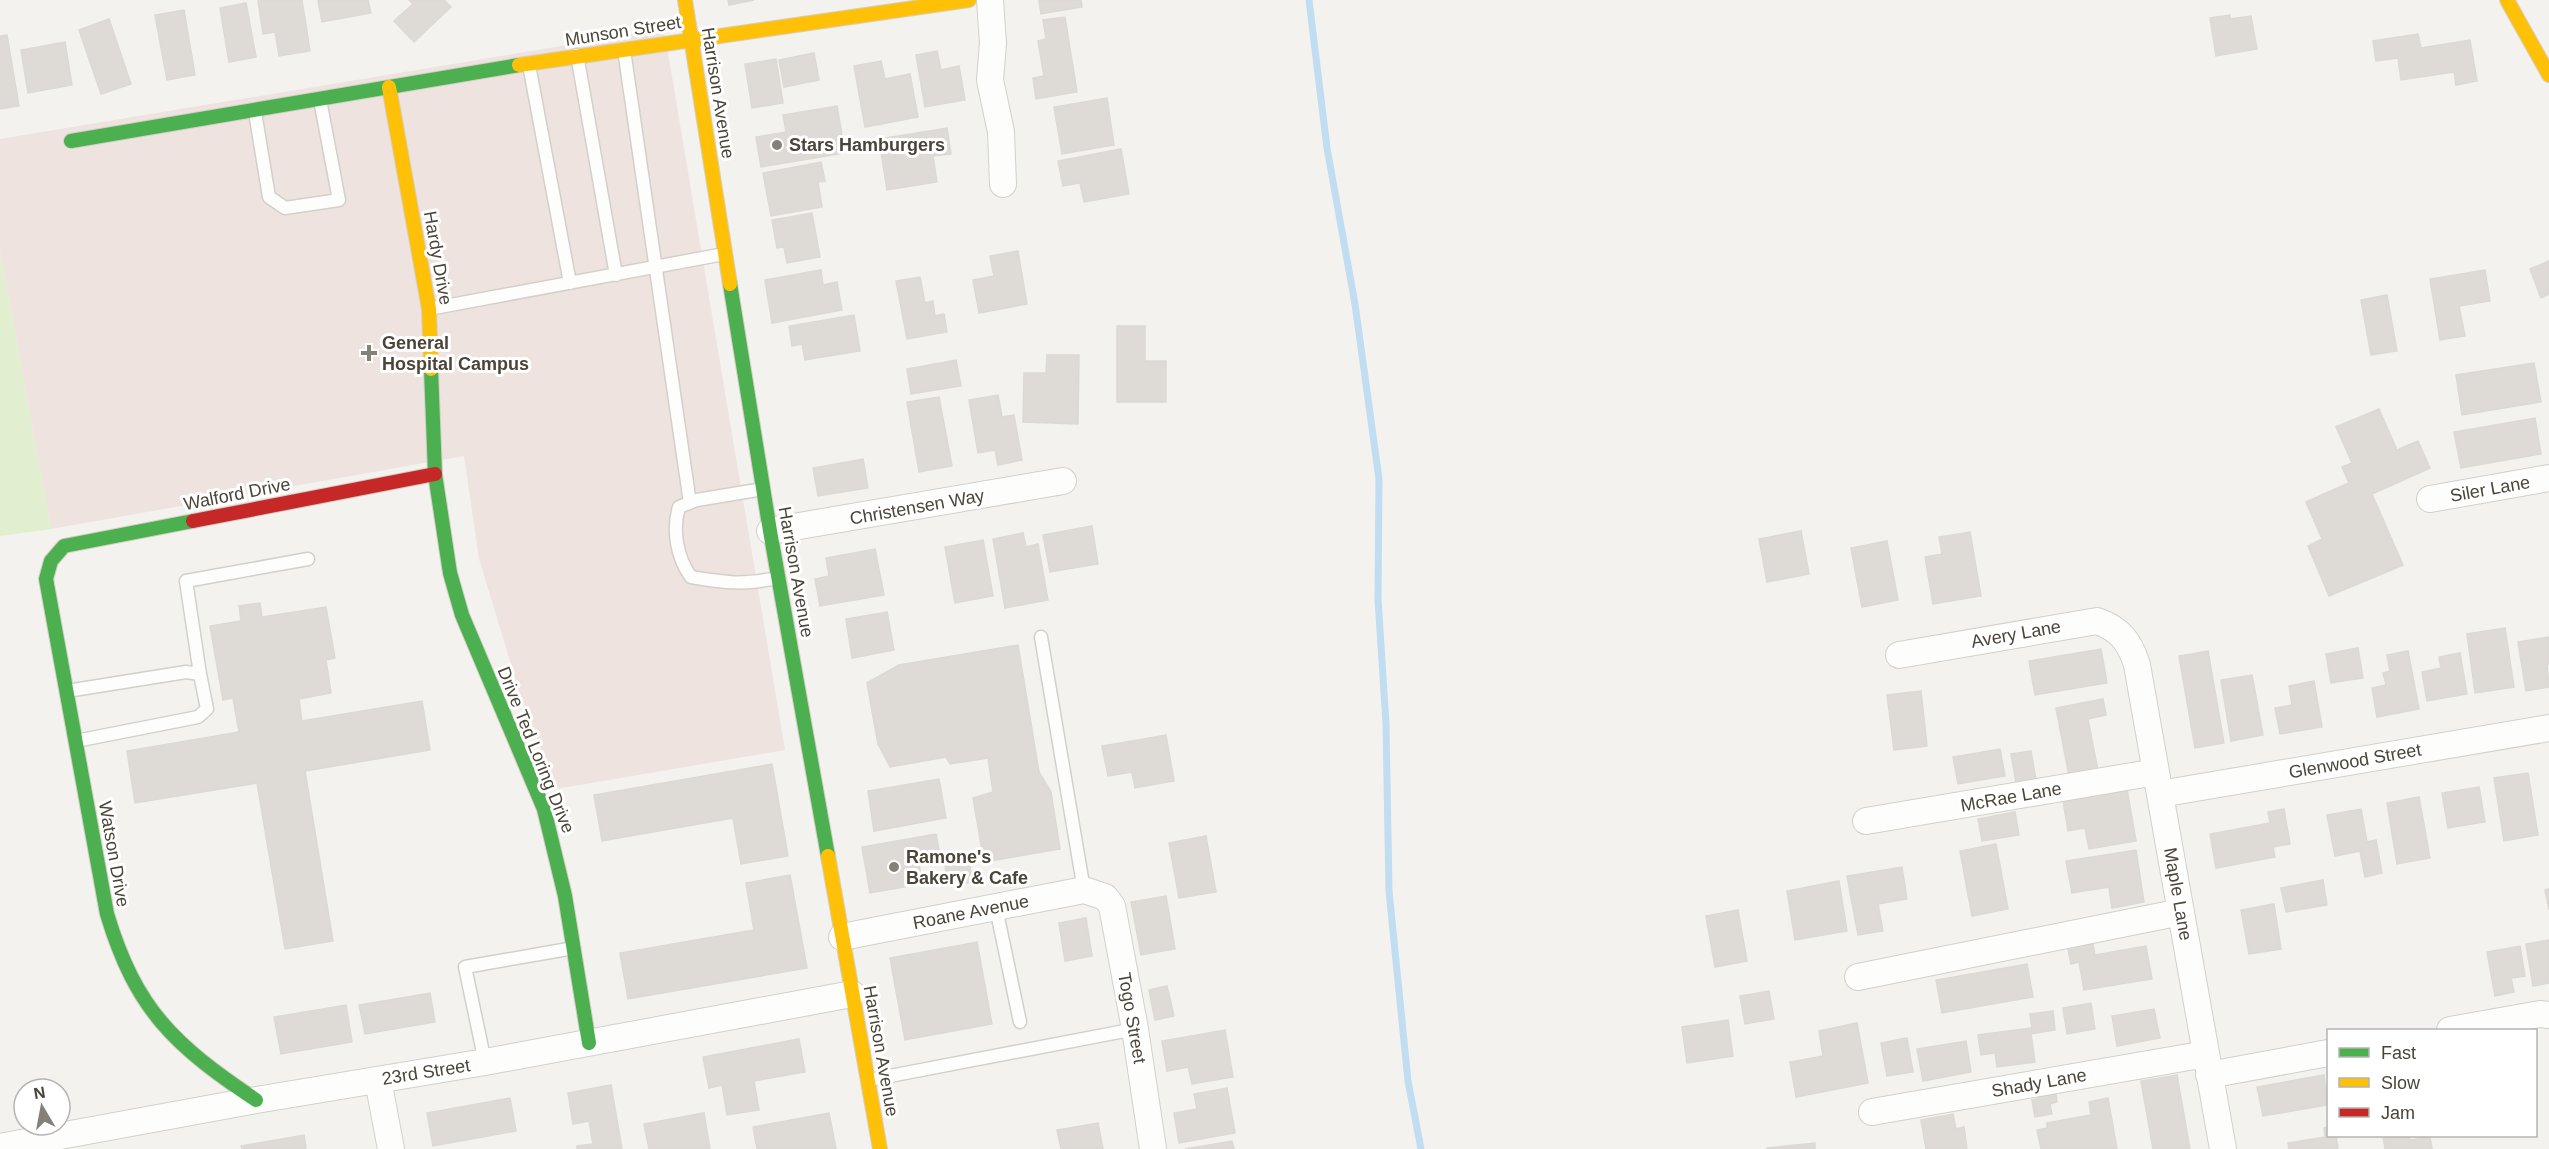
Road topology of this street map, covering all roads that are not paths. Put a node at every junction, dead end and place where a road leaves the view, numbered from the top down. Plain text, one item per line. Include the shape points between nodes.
1 (685, 0) edge
2 (969, 0) edge
3 (990, 0) edge
4 (2507, 0) edge
5 (691, 38) junction
6 (624, 48) junction
7 (577, 56) junction
8 (529, 63) junction
9 (2549, 75) edge
10 (389, 87) junction
11 (320, 99) junction
12 (254, 110) junction
13 (71, 141) dead end
14 (1003, 184) dead end
15 (726, 253) junction
16 (658, 268) junction
17 (616, 275) junction
18 (570, 283) junction
19 (429, 309) junction
20 (435, 474) junction
21 (2549, 478) edge
22 (1063, 481) dead end
23 (764, 489) junction
24 (2430, 499) dead end
25 (690, 503) junction
26 (770, 531) junction
27 (50, 559) joint
28 (308, 559) dead end
29 (778, 578) junction
30 (1041, 637) dead end
31 (2127, 640) joint
32 (1899, 655) dead end
33 (200, 674) junction
34 (66, 692) junction
35 (2549, 728) edge
36 (75, 741) junction
37 (2158, 783) junction
38 (1866, 821) dead end
39 (1092, 892) junction
40 (996, 908) junction
41 (2181, 912) junction
42 (842, 937) junction
43 (574, 948) junction
44 (1858, 977) dead end
45 (852, 994) junction
46 (2549, 1015) edge
47 (1020, 1022) dead end
48 (1135, 1029) junction
49 (2456, 1029) edge
50 (589, 1043) junction
51 (2327, 1053) edge
52 (485, 1062) junction
53 (2208, 1064) junction
54 (378, 1080) junction
55 (868, 1080) junction
56 (256, 1100) junction
57 (1872, 1112) dead end
58 (0, 1147) edge
59 (391, 1149) edge
60 (880, 1149) edge
61 (1153, 1149) edge
62 (2223, 1149) edge

1 - 5 street, Harrison Avenue
2 - 5 street, Munson Street
3 - 14 street via 990,80 1001,132
4 - 9 street
5 - 6 street, Munson Street
5 - 15 street, Harrison Avenue
6 - 7 street, Munson Street
6 - 16 lane
7 - 8 street, Munson Street
7 - 17 lane
8 - 10 street, Munson Street
8 - 18 lane
10 - 11 street, Munson Street
10 - 19 street, Hardy Drive
11 - 12 street, Munson Street
11 - 12 lane via 339,200 285,208 269,197
12 - 13 street, Munson Street
15 - 16 lane
15 - 23 street, Harrison Avenue
16 - 17 lane
16 - 25 lane
17 - 18 lane
18 - 19 lane
19 - 20 street, Hardy Drive
20 - 27 street, Walford Drive via 64,546
20 - 43 street, Drive Ted Loring Drive via 455,593 544,809 561,871
21 - 24 street, Siler Lane
22 - 26 street, Christensen Way
23 - 25 lane
23 - 26 street, Harrison Avenue
25 - 29 lane via 679,507 675,520 682,564 691,577 744,584
26 - 29 street, Harrison Avenue
27 - 34 street, Watson Drive via 46,579
28 - 33 lane via 186,581
29 - 42 street, Harrison Avenue
30 - 39 lane
31 - 32 street, Avery Lane via 2116,628 2097,621
31 - 37 street, Maple Lane via 2137,666
33 - 34 lane via 186,672
33 - 36 lane via 207,709 198,717
34 - 36 street, Watson Drive
35 - 37 street, Glenwood Street
36 - 56 street, Watson Drive via 106,914 123,965 135,988 173,1038 210,1071
37 - 38 street, McRae Lane
37 - 41 street, Maple Lane
39 - 40 street, Roane Avenue
39 - 48 street, Togo Street via 1106,897 1112,906
40 - 42 street, Roane Avenue
40 - 47 lane
41 - 44 street
41 - 53 street, Maple Lane
42 - 45 street, Harrison Avenue
43 - 50 street, Drive Ted Loring Drive
43 - 52 lane via 465,967
45 - 50 street, 23rd Street
45 - 55 street, Harrison Avenue
46 - 49 street
48 - 55 lane
48 - 61 street, Togo Street
50 - 52 street, 23rd Street
51 - 53 street, Shady Lane
52 - 54 street, 23rd Street
53 - 57 street, Shady Lane
53 - 62 street, Maple Lane
54 - 56 street, 23rd Street
54 - 59 street
55 - 60 street, Harrison Avenue
56 - 58 street, 23rd Street

